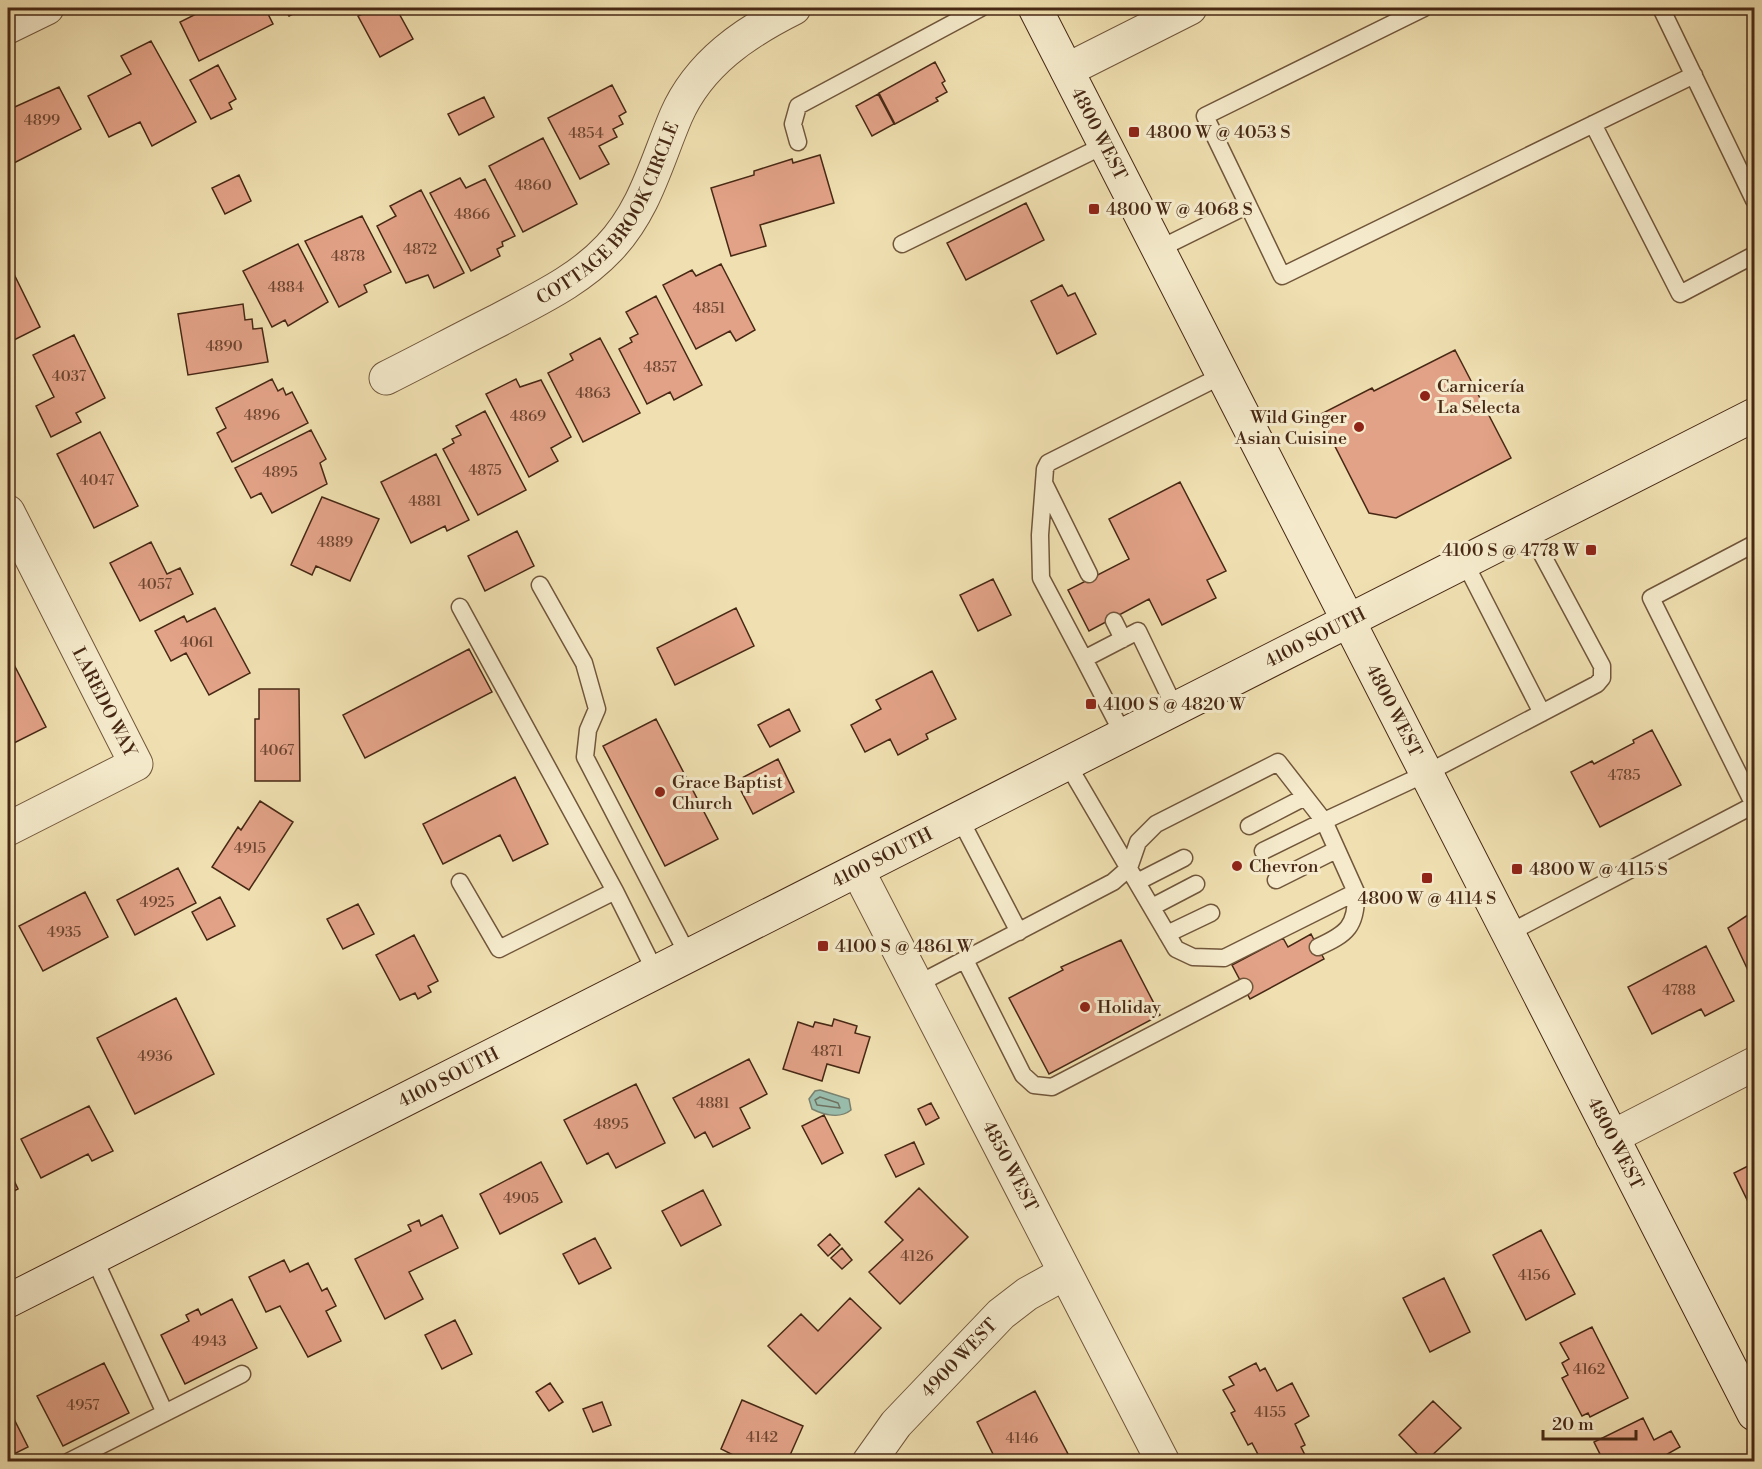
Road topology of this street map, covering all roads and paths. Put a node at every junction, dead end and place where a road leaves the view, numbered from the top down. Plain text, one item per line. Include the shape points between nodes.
1 (46, 8) edge
2 (795, 8) edge
3 (981, 8) edge
4 (1035, 8) edge
5 (1190, 8) edge
6 (1424, 8) edge
7 (1660, 8) edge
8 (8, 27) edge
9 (1067, 70) junction
10 (1694, 75) junction
11 (1593, 124) junction
12 (798, 142) dead end
13 (1105, 145) junction
14 (1755, 200) edge
15 (1248, 206) junction
16 (902, 244) dead end
17 (1159, 249) junction
18 (1755, 255) edge
19 (1223, 375) junction
20 (386, 378) dead end
21 (1755, 415) edge
22 (1045, 484) junction
23 (8, 512) edge
24 (1529, 530) junction
25 (1755, 544) edge
26 (1465, 563) junction
27 (1089, 574) dead end
28 (540, 585) dead end
29 (460, 608) dead end
30 (1114, 621) dead end
31 (1349, 622) junction
32 (1130, 635) junction
33 (1084, 659) junction
34 (1176, 710) junction
35 (1542, 713) junction
36 (1124, 736) junction
37 (1068, 765) junction
38 (1425, 774) junction
39 (1305, 797) junction
40 (1755, 805) edge
41 (960, 819) junction
42 (1324, 821) junction
43 (1249, 826) dead end
44 (8, 829) edge
45 (1336, 850) junction
46 (1263, 851) dead end
47 (1184, 858) dead end
48 (858, 871) junction
49 (1133, 875) junction
50 (1276, 880) dead end
51 (460, 882) dead end
52 (1197, 884) dead end
53 (615, 891) junction
54 (1356, 892) junction
55 (1152, 907) junction
56 (1211, 913) dead end
57 (1019, 932) junction
58 (1167, 934) junction
59 (1507, 934) junction
60 (1318, 947) dead end
61 (689, 957) junction
62 (965, 960) junction
63 (656, 973) junction
64 (916, 985) junction
65 (1244, 987) dead end
66 (1755, 1064) edge
67 (1612, 1137) junction
68 (94, 1258) junction
69 (1065, 1273) junction
70 (8, 1302) edge
71 (242, 1374) dead end
72 (165, 1413) junction
73 (1755, 1414) edge
74 (68, 1461) edge
75 (869, 1461) edge
76 (1163, 1461) edge

1 - 8 main road
2 - 20 main road, COTTAGE BROOK CIRCLE via 744,35 706,70 677,114 639,209 592,265 556,290
3 - 12 lane via 798,106 793,124
4 - 9 main road, 4800 WEST
5 - 9 main road
6 - 15 lane via 1205,116
7 - 10 lane
9 - 13 main road, 4800 WEST
10 - 11 lane
10 - 14 lane
11 - 15 lane via 1282,276
11 - 18 lane via 1680,294
13 - 16 lane
13 - 17 main road, 4800 WEST
15 - 17 lane
17 - 19 main road, 4800 WEST
19 - 22 lane via 1048,463
19 - 31 main road, 4800 WEST
21 - 24 main road, 4100 SOUTH
22 - 27 lane
22 - 33 lane via 1041,578
23 - 44 main road, LAREDO WAY via 136,764
24 - 26 main road, 4100 SOUTH
24 - 35 lane via 1602,666 1602,678 1597,684
25 - 40 lane via 1651,598
26 - 31 main road, 4100 SOUTH
26 - 35 lane
28 - 61 lane via 584,663 597,709 588,730 585,757
29 - 53 lane
30 - 32 lane
31 - 34 main road, 4100 SOUTH
31 - 38 main road, 4800 WEST
32 - 33 lane
32 - 34 lane
33 - 36 lane
34 - 36 main road, 4100 SOUTH
35 - 38 lane
36 - 37 main road, 4100 SOUTH
37 - 41 main road, 4100 SOUTH
37 - 49 lane
38 - 42 lane
38 - 59 main road, 4800 WEST
39 - 42 lane
39 - 43 lane
39 - 49 lane via 1278,762 1156,824 1138,842
40 - 59 lane
41 - 48 main road, 4100 SOUTH
41 - 57 lane
42 - 45 lane
42 - 46 lane
45 - 50 lane
45 - 54 lane
47 - 49 lane
48 - 61 main road, 4100 SOUTH
48 - 64 main road, 4850 WEST
49 - 55 lane
49 - 57 lane
51 - 53 lane via 499,949
52 - 55 lane
53 - 63 lane
54 - 58 lane via 1224,958 1193,957 1176,949
54 - 60 lane via 1356,911 1344,935
55 - 58 lane
56 - 58 lane
57 - 62 lane
59 - 67 main road, 4800 WEST
61 - 63 main road, 4100 SOUTH
62 - 64 lane
62 - 65 lane via 1023,1075 1034,1085 1052,1087
63 - 68 main road, 4100 SOUTH
64 - 69 main road, 4850 WEST
66 - 67 main road
67 - 73 main road, 4800 WEST
68 - 70 main road, 4100 SOUTH
68 - 72 lane
69 - 75 main road, 4900 WEST via 1001,1314 896,1424
69 - 76 main road, 4850 WEST
71 - 72 lane
72 - 74 lane

